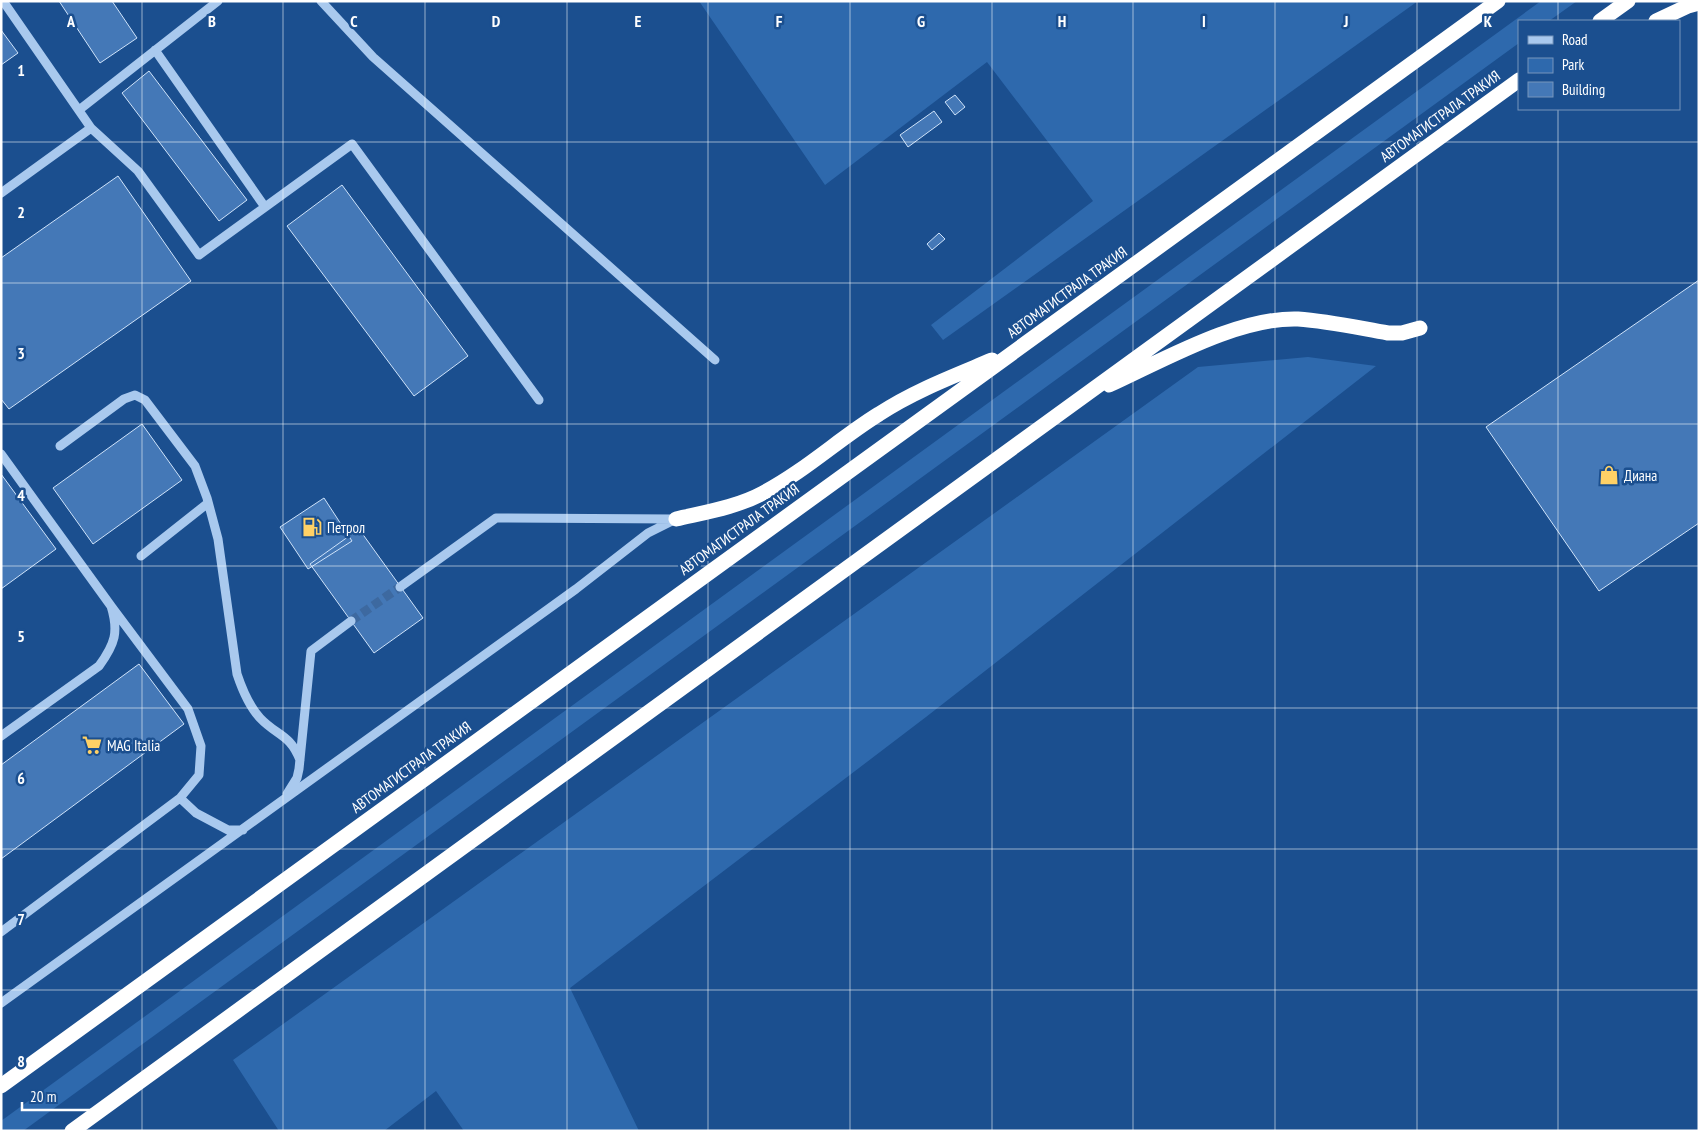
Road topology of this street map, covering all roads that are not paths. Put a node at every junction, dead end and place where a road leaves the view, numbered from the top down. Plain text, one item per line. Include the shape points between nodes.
1 (3, 1) edge
2 (218, 1) edge
3 (321, 1) edge
4 (1498, 1) edge
5 (1628, 1) edge
6 (1699, 3) edge
7 (1601, 20) edge
8 (1658, 20) edge
9 (155, 50) junction
10 (1518, 81) edge
11 (1518, 86) edge
12 (1496, 97) junction
13 (79, 110) junction
14 (91, 128) junction
15 (1, 193) edge
16 (265, 207) junction
17 (1420, 328) dead end
18 (1020, 347) junction
19 (715, 360) dead end
20 (539, 400) dead end
21 (1079, 400) junction
22 (60, 446) dead end
23 (1, 454) edge
24 (208, 503) junction
25 (676, 519) junction
26 (141, 556) dead end
27 (400, 587) tunnel mouth
28 (111, 606) junction
29 (352, 621) tunnel mouth
30 (1, 736) edge
31 (300, 760) junction
32 (180, 798) junction
33 (279, 804) junction
34 (243, 830) junction
35 (1, 932) edge
36 (1, 1003) edge
37 (1, 1086) edge
38 (72, 1131) edge

1 - 13 lane
2 - 9 lane
3 - 19 lane via 373,57
4 - 18 highway, АВТОМАГИСТРАЛА ТРАКИЯ
5 - 7 highway
6 - 8 highway
9 - 13 lane
9 - 16 lane
10 - 12 highway, АВТОМАГИСТРАЛА ТРАКИЯ
11 - 12 highway
12 - 21 highway, АВТОМАГИСТРАЛА ТРАКИЯ
13 - 14 lane
14 - 15 lane
14 - 16 lane via 138,171 199,255
16 - 20 lane via 352,144
17 - 21 highway via 1388,333 1297,319 1250,325 1213,337
18 - 25 highway via 910,396 880,413 763,493 738,504
18 - 37 highway, АВТОМАГИСТРАЛА ТРАКИЯ
21 - 38 highway, АВТОМАГИСТРАЛА ТРАКИЯ
22 - 24 lane via 124,399 135,395 145,400 195,466
23 - 28 lane
24 - 26 lane
24 - 31 lane via 218,539 237,674 242,689 260,718 287,738
25 - 27 lane via 496,518
25 - 33 lane via 648,533 576,589
28 - 30 lane via 116,621 115,637 99,666
28 - 32 lane via 188,709 201,746 199,775
29 - 31 lane via 311,651
31 - 33 lane via 297,778
32 - 34 lane via 196,813 228,830
32 - 35 lane
33 - 34 lane
34 - 36 lane

